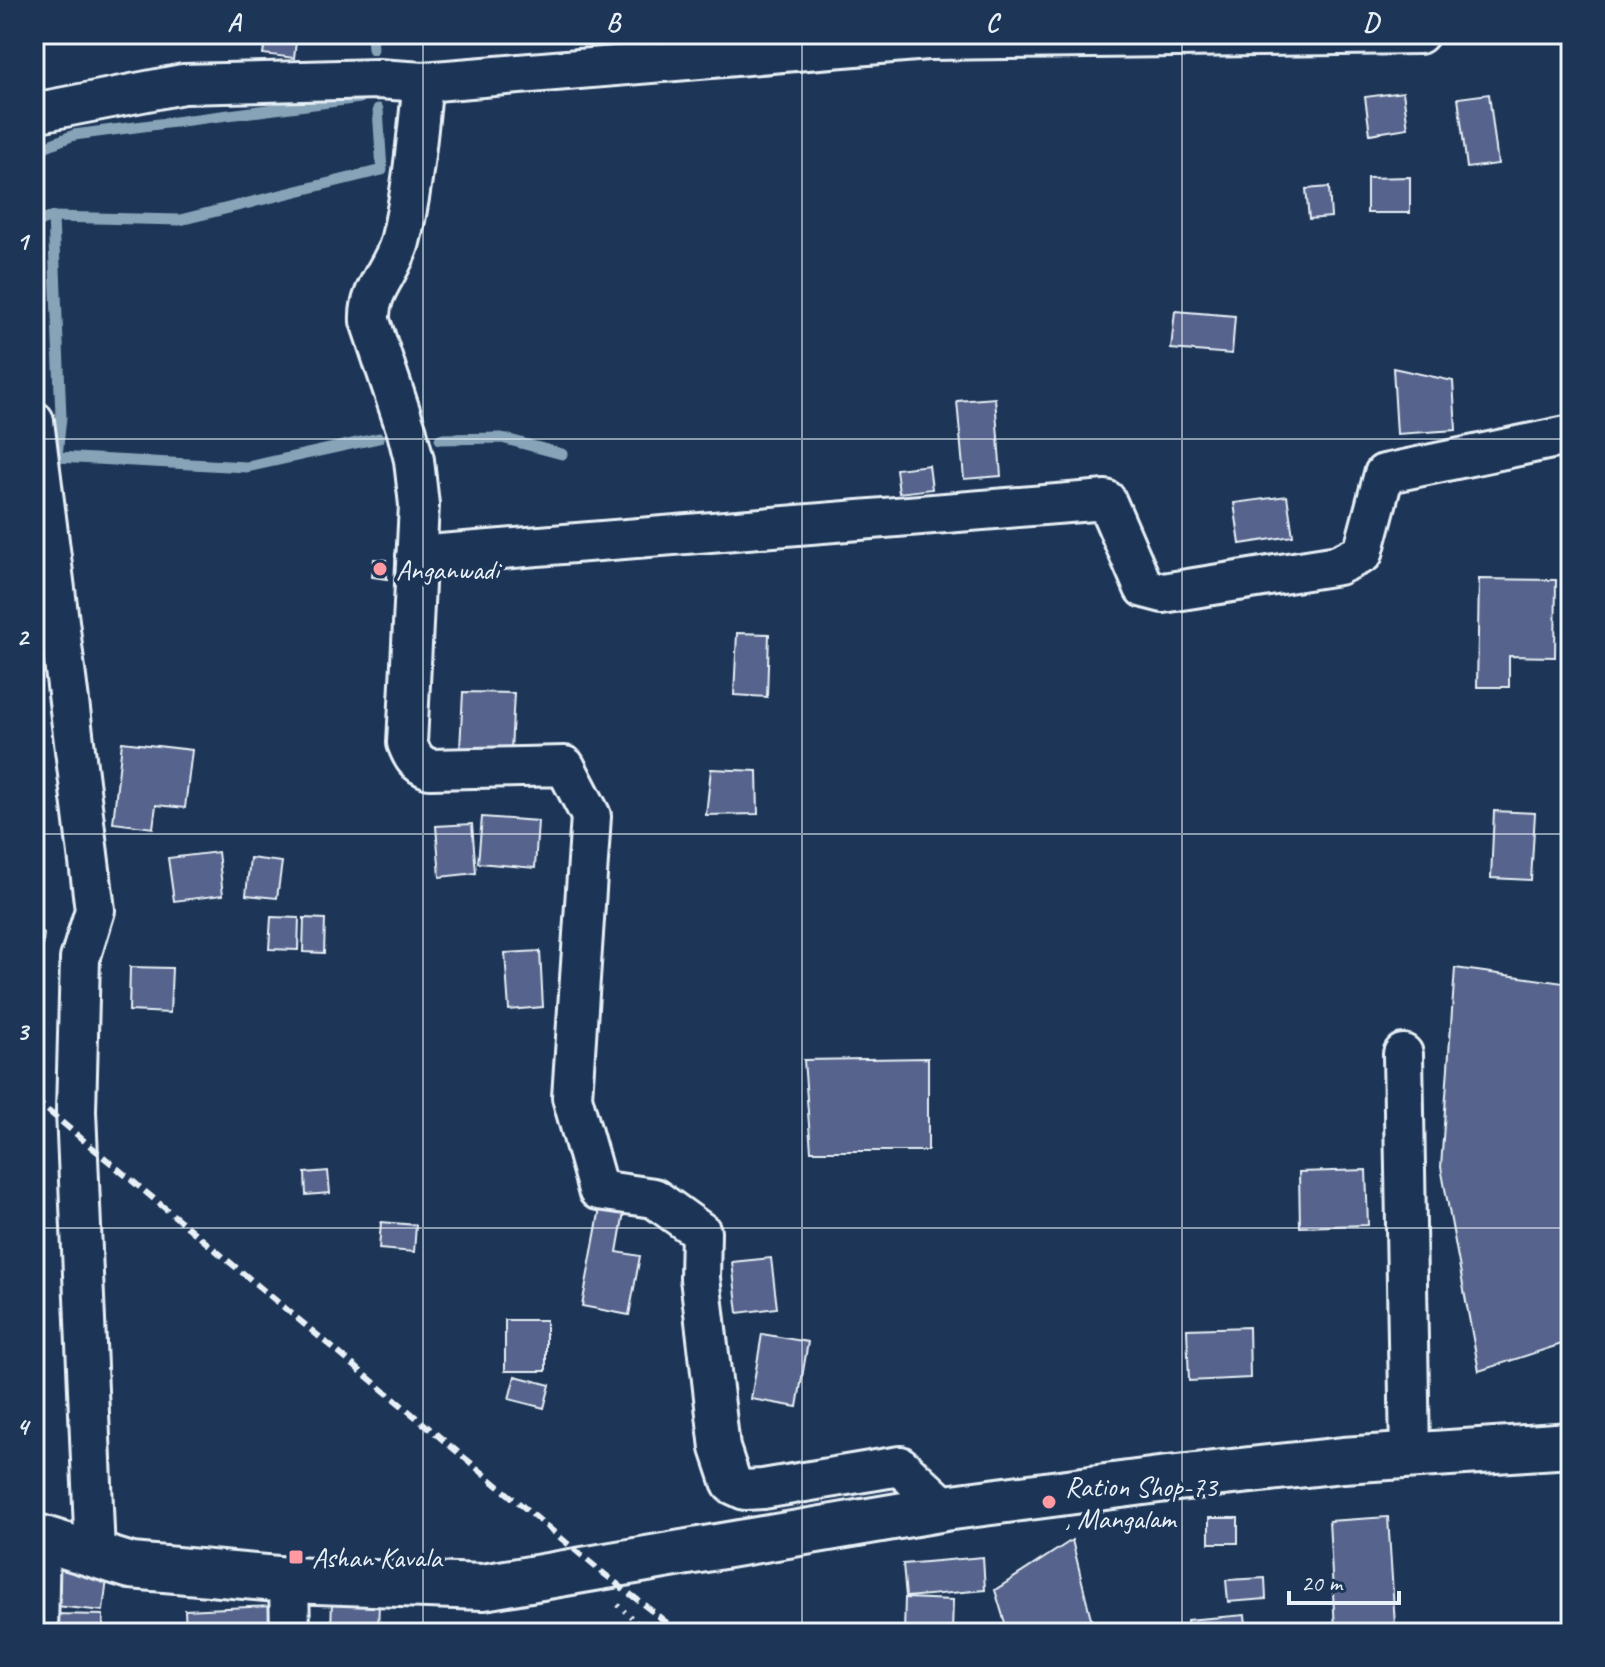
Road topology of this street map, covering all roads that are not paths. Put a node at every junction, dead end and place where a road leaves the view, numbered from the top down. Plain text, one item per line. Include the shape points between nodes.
1 (1419, 34) edge
2 (1240, 35) edge
3 (423, 82) junction
4 (34, 113) edge
5 (34, 421) edge
6 (1571, 435) edge
7 (416, 556) junction
8 (1403, 1054) dead end
9 (1571, 1445) edge
10 (1410, 1455) junction
11 (945, 1508) junction
12 (37, 1537) edge
13 (95, 1553) junction
14 (289, 1580) junction
15 (38, 1633) edge
16 (290, 1633) edge

1 - 2 street
2 - 3 street via 928,40
3 - 4 street via 183,84
3 - 7 street via 400,242 369,306 414,460 419,505
5 - 13 street via 95,910 80,959 76,1111
6 - 7 street via 1384,474 1363,553 1338,565 1163,593 1144,588 1106,500
7 - 11 street via 407,743 412,757 430,769 565,766 591,816 572,1097 598,1190 654,1198 701,1232 700,1278 720,1448 732,1484 763,1489 900,1466
8 - 10 street
9 - 10 main road
10 - 11 main road
11 - 14 main road via 483,1587
12 - 13 main road
12 - 15 street
13 - 14 main road via 131,1566
14 - 16 street

